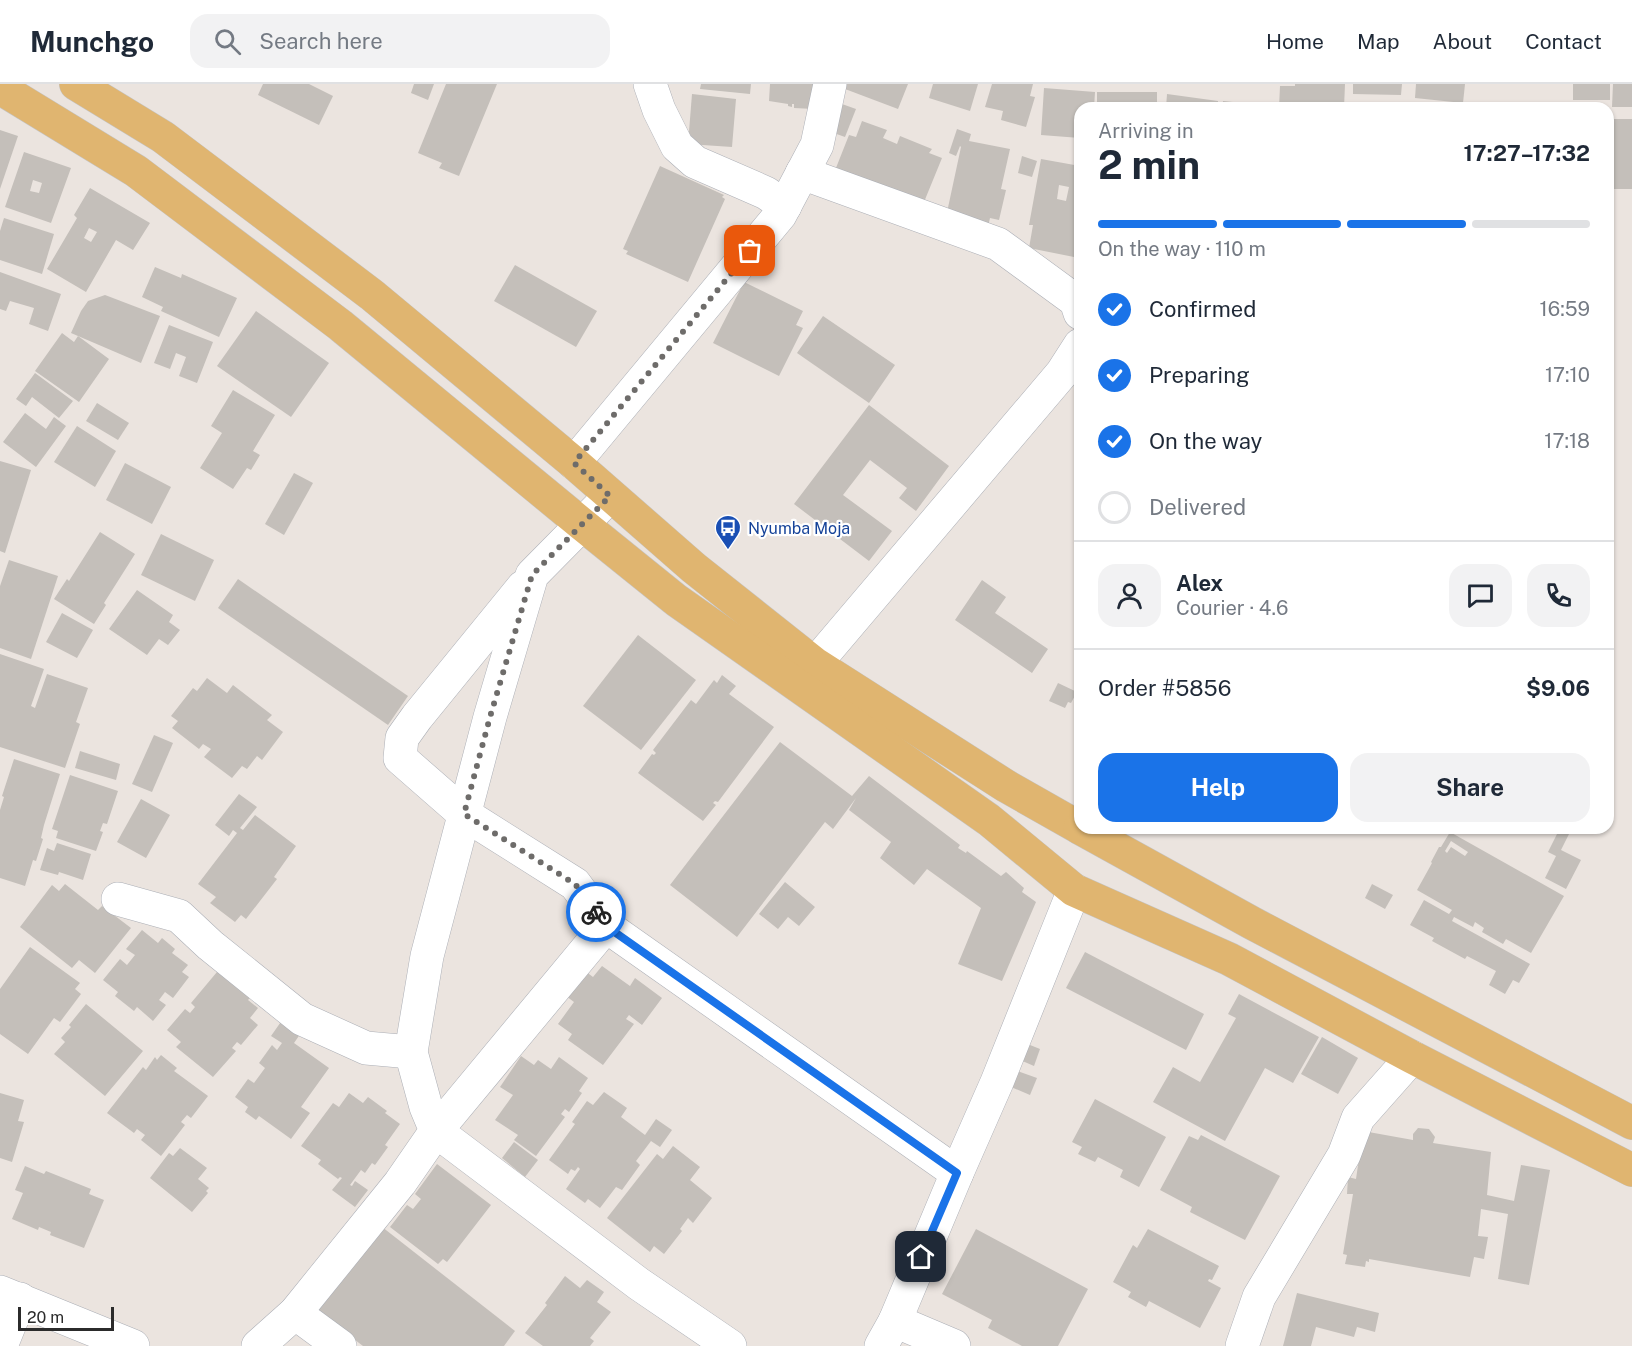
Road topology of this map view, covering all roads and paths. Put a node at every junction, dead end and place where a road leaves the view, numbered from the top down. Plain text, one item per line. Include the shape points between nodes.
1 (76, 84) edge
2 (650, 84) edge
3 (830, 84) edge
4 (0, 88) edge
5 (802, 173) junction
6 (785, 206) junction
7 (1074, 300) edge
8 (1074, 354) edge
9 (574, 463) junction
10 (610, 496) junction
11 (582, 525) junction
12 (532, 575) junction
13 (815, 664) junction
14 (464, 814) junction
15 (1074, 825) edge
16 (1091, 834) edge
17 (1074, 890) junction
18 (118, 899) dead end
19 (606, 926) junction
20 (411, 1052) junction
21 (1412, 1058) junction
22 (1632, 1123) edge
23 (436, 1131) junction
24 (1632, 1170) edge
25 (957, 1173) junction
26 (10, 1295) edge
27 (295, 1313) junction
28 (888, 1334) edge
29 (1, 1346) edge
30 (133, 1346) edge
31 (258, 1346) edge
32 (340, 1346) edge
33 (730, 1346) edge
34 (954, 1346) edge
35 (1242, 1346) edge

1 - 9 main road via 163,137 372,295
2 - 6 street via 677,146 695,162 766,193
3 - 5 street via 817,145
4 - 11 main road via 136,171 340,325
5 - 6 street
5 - 7 street via 998,244
6 - 9 street
8 - 13 street
9 - 10 main road
10 - 11 street
10 - 13 main road
11 - 12 street
11 - 17 main road via 685,607 989,820
12 - 14 street
12 - 14 street via 402,738 400,758
13 - 15 main road via 1006,786
14 - 19 street via 575,884
14 - 20 street via 427,956
16 - 22 main road
17 - 21 main road via 1229,959
17 - 25 street
18 - 20 street via 179,916 302,1020 366,1048
19 - 23 street
19 - 25 street
20 - 23 street
21 - 24 main road
21 - 35 street via 1358,1118 1344,1155 1259,1297
23 - 27 street via 400,1183
23 - 33 street via 639,1284
25 - 28 street
26 - 29 street
26 - 30 street
27 - 31 street
27 - 32 street
28 - 34 street

